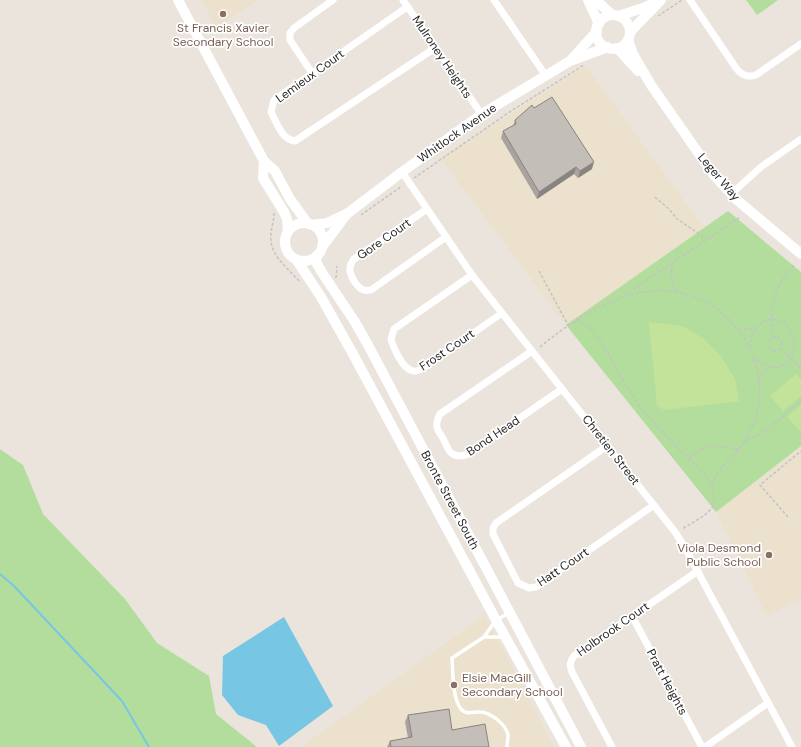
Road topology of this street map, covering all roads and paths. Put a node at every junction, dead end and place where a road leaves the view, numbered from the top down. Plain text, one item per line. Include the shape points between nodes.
1 (178, 0) edge
2 (333, 0) edge
3 (403, 0) edge
4 (494, 0) edge
5 (588, 0) edge
6 (596, 0) edge
7 (660, 0) edge
8 (682, 0) edge
9 (690, 0) edge
10 (407, 7) junction
11 (615, 16) junction
12 (653, 19) dead end
13 (598, 27) junction
14 (629, 36) junction
15 (801, 44) edge
16 (435, 48) junction
17 (612, 48) junction
18 (570, 61) junction
19 (589, 62) dead end
20 (312, 73) junction
21 (546, 76) junction
22 (652, 85) junction
23 (482, 115) junction
24 (801, 139) edge
25 (264, 161) junction
26 (402, 172) junction
27 (408, 182) junction
28 (731, 194) junction
29 (655, 197) dead end
30 (427, 209) junction
31 (274, 211) dead end
32 (348, 213) junction
33 (361, 215) dead end
34 (740, 217) dead end
35 (310, 224) junction
36 (288, 232) junction
37 (446, 237) junction
38 (707, 239) junction
39 (799, 250) edge
40 (319, 251) junction
41 (296, 259) junction
42 (672, 264) junction
43 (795, 264) dead end
44 (539, 272) dead end
45 (472, 275) junction
46 (302, 283) dead end
47 (676, 292) junction
48 (623, 296) junction
49 (502, 313) junction
50 (771, 318) junction
51 (578, 319) junction
52 (568, 325) junction
53 (791, 326) dead end
54 (738, 328) junction
55 (755, 329) junction
56 (773, 337) junction
57 (540, 347) dead end
58 (750, 348) junction
59 (780, 348) junction
60 (532, 351) junction
61 (795, 356) dead end
62 (753, 357) junction
63 (792, 360) junction
64 (770, 367) junction
65 (801, 368) edge
66 (759, 379) junction
67 (562, 389) junction
68 (801, 401) edge
69 (744, 442) junction
70 (607, 446) junction
71 (739, 449) junction
72 (801, 451) edge
73 (689, 458) junction
74 (712, 484) junction
75 (654, 505) junction
76 (788, 517) dead end
77 (682, 529) dead end
78 (698, 571) junction
79 (510, 613) junction
80 (632, 616) junction
81 (496, 620) junction
82 (484, 637) junction
83 (505, 637) junction
84 (768, 703) junction
85 (507, 747) edge
86 (566, 747) edge
87 (581, 747) edge
88 (612, 747) edge
89 (704, 747) edge
90 (792, 747) edge

1 - 25 main road
2 - 20 street via 290,33 290,40
3 - 10 street, Mulroney Heights
4 - 21 street
5 - 13 main road
6 - 11 main road
7 - 11 main road
7 - 14 main road
8 - 12 path
9 - 15 street via 736,68 744,75 756,75
10 - 16 street, Mulroney Heights
10 - 20 street, Lemieux Court
11 - 13 main road via 602,20
11 - 14 main road via 627,22
13 - 17 main road via 600,41
13 - 18 main road, Whitlock Avenue
14 - 17 main road via 621,47
14 - 22 main road, Leger Way via 633,54
16 - 20 street, Lemieux Court via 295,141 289,140 283,135 271,112 274,100
16 - 23 street, Mulroney Heights
17 - 18 main road, Whitlock Avenue
17 - 22 main road, Leger Way
18 - 21 main road, Whitlock Avenue
19 - 27 path via 508,113
21 - 23 main road, Whitlock Avenue
22 - 28 main road, Leger Way via 702,159
23 - 26 main road, Whitlock Avenue
24 - 28 street via 761,167
25 - 35 main road via 275,171 290,199
25 - 36 main road via 263,178 284,212
26 - 27 street, Chretien Street
26 - 32 main road, Whitlock Avenue
27 - 30 street, Chretien Street
27 - 33 path
28 - 39 main road, Leger Way
29 - 38 path via 677,219
30 - 37 street, Chretien Street
30 - 37 street, Gore Court via 354,259 350,272 355,282 364,290 370,290
31 - 46 path via 271,248 277,258
32 - 35 main road, Whitlock Avenue via 327,223
32 - 40 main road, Whitlock Avenue
34 - 38 path
35 - 36 main road via 296,224
35 - 40 main road via 322,234
36 - 41 main road via 286,249
37 - 45 street, Chretien Street
38 - 42 path
40 - 41 main road via 311,259
40 - 79 main road, Bronte Street South via 316,262 320,270 368,345
41 - 81 main road, Bronte Street South via 353,354
42 - 47 path via 672,284
42 - 48 path
43 - 50 path via 779,285 773,301
44 - 52 path
45 - 49 street, Chretien Street
45 - 49 street, Frost Court via 394,329 391,339 404,365 413,371 422,368
47 - 48 path via 652,291
47 - 54 path via 699,299 719,310
48 - 51 path
49 - 60 street, Chretien Street
50 - 53 path via 784,321
50 - 55 path
50 - 56 path
51 - 52 path
51 - 73 path via 601,341 643,411
52 - 57 path
54 - 55 path
54 - 58 path
55 - 58 path via 750,339
56 - 59 path via 780,340
56 - 59 path via 768,341 769,347 774,350
58 - 62 path
59 - 63 path
60 - 67 street, Chretien Street
60 - 67 street, Bond Head via 440,414 437,427 449,452 455,456 466,455
61 - 63 path
62 - 64 path
62 - 66 path
63 - 64 path via 780,366
63 - 65 path
64 - 66 path
66 - 69 path via 758,407 753,425
67 - 70 street, Chretien Street
68 - 69 path via 767,430
69 - 71 path
70 - 75 street, Chretien Street
70 - 75 street, Hatt Court via 496,523 493,534 518,582 529,588 536,587
71 - 73 path via 706,447
71 - 74 path via 719,471
72 - 76 path via 760,485
73 - 74 path
74 - 77 path via 714,503 710,511
75 - 78 street, Chretien Street via 675,532
78 - 80 street, Holbrook Court
78 - 84 street, Chretien Street
79 - 81 lane
79 - 87 main road, Bronte Street South
80 - 88 street, Holbrook Court via 574,656 570,666
80 - 89 street, Pratt Heights
81 - 82 lane
81 - 83 main road, Bronte Street South
82 - 83 lane
82 - 85 lane via 452,658 457,702 462,710 470,714 481,712 501,722 508,733
83 - 86 main road, Bronte Street South
84 - 89 street
84 - 90 street, Chretien Street

